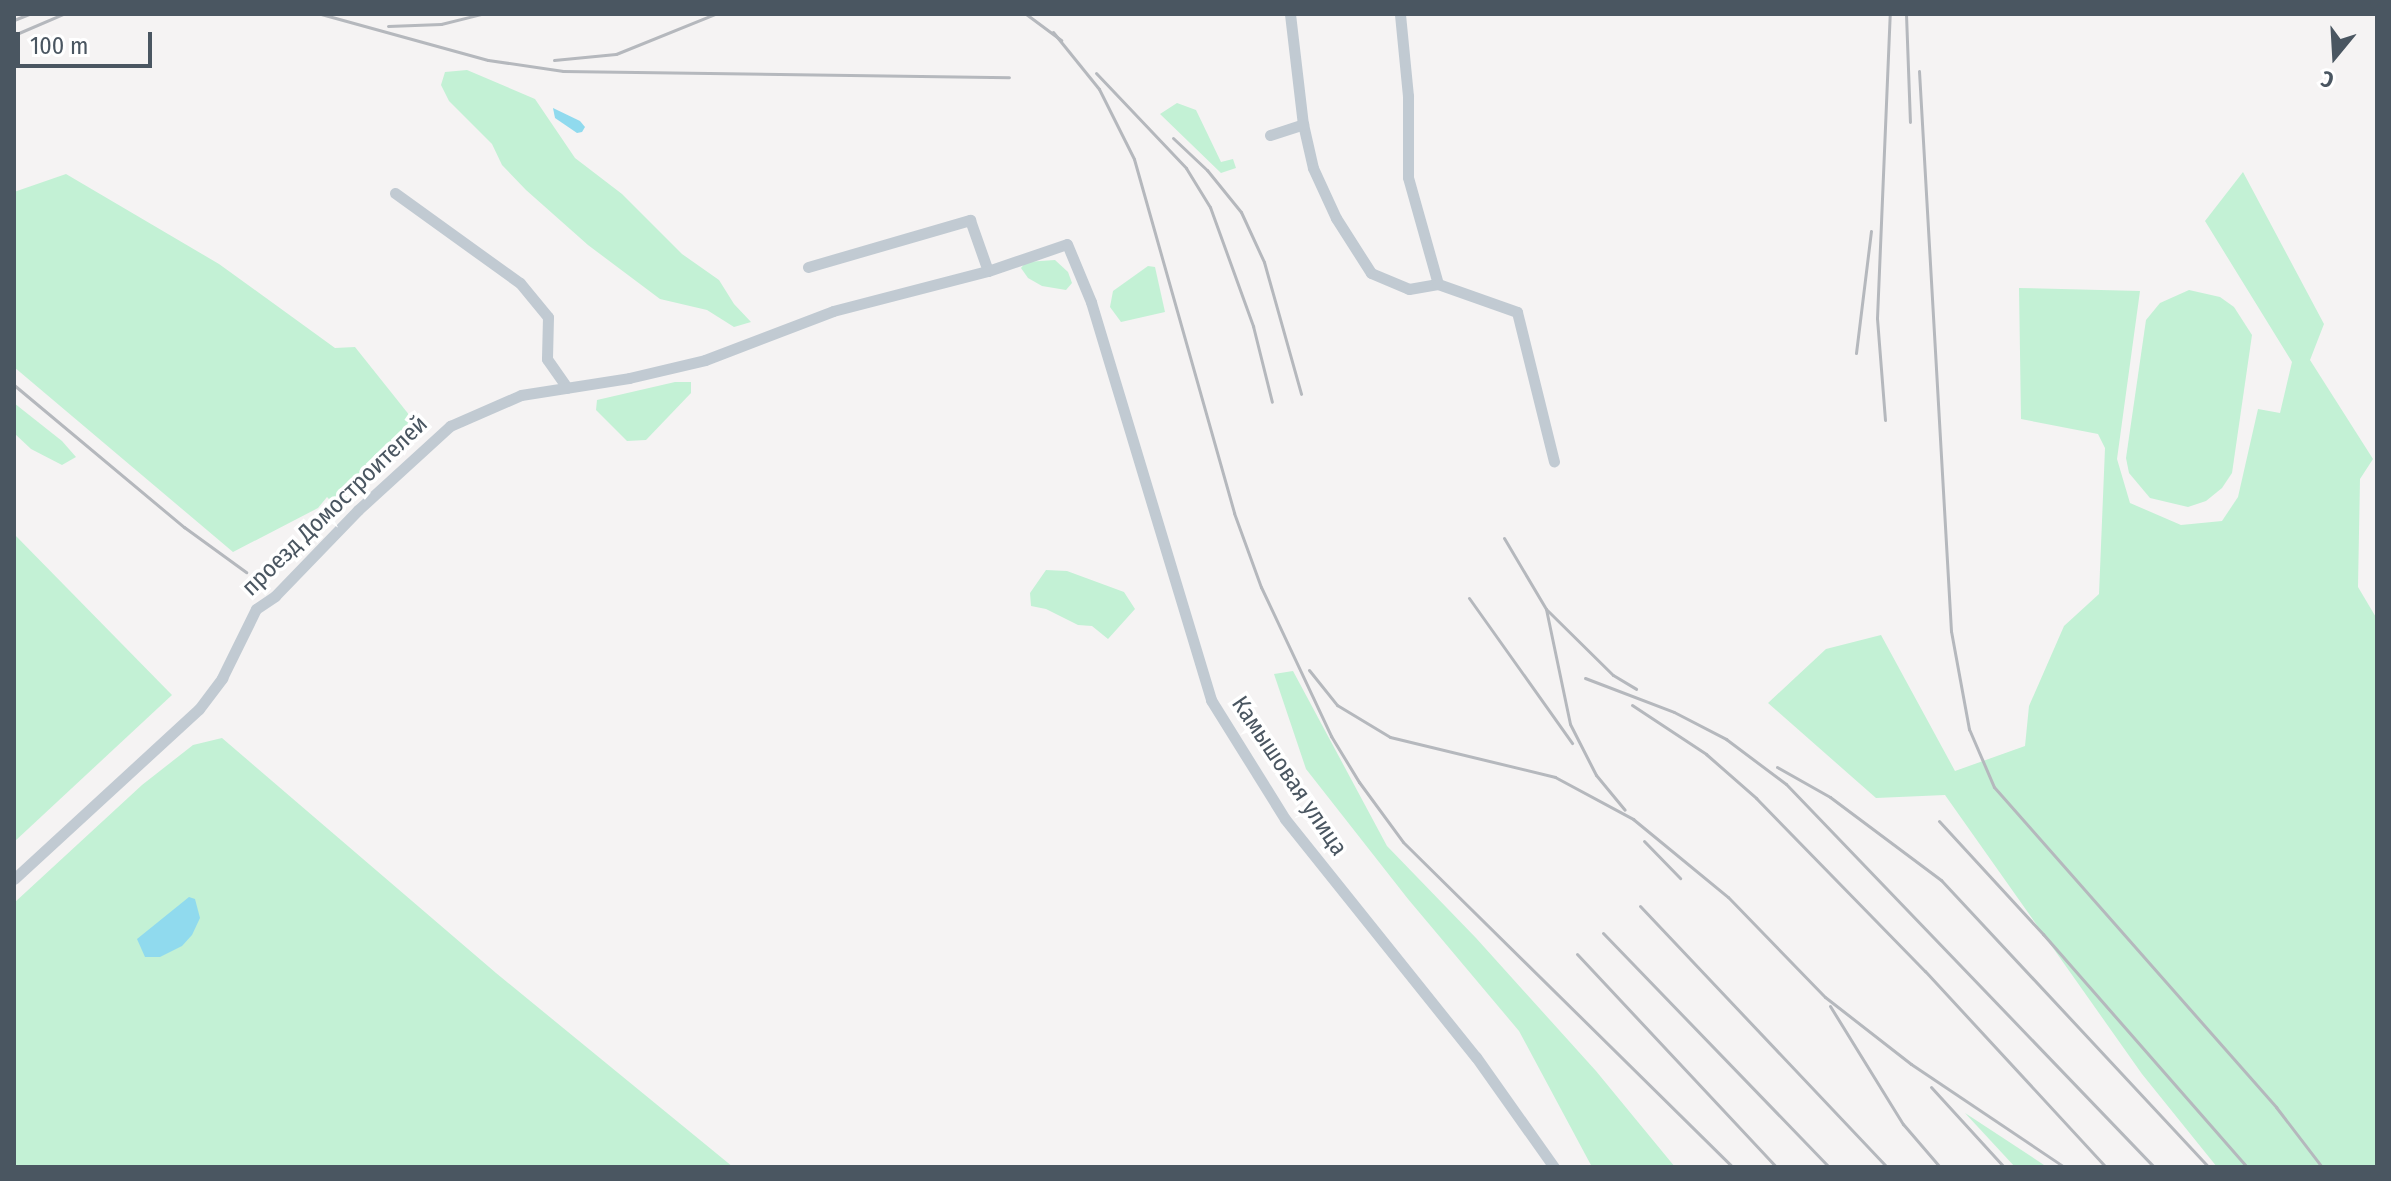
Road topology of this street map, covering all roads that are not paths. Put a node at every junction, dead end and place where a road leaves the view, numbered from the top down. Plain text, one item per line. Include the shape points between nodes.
1 (1290, 14) edge
2 (1400, 14) edge
3 (1303, 124) junction
4 (1270, 135) dead end
5 (395, 193) dead end
6 (1067, 244) joint
7 (808, 267) dead end
8 (988, 271) junction
9 (1438, 284) junction
10 (567, 388) junction
11 (1554, 461) dead end
12 (14, 879) edge
13 (1554, 1167) edge

1 - 3 street
2 - 9 street via 1408,177
3 - 4 street
3 - 9 street via 1313,168 1336,218 1371,273 1409,289
5 - 10 street via 520,283 548,317 547,359
6 - 8 street, проезд Домостроителей
6 - 13 street, Камышовая улица via 1091,302 1211,700 1285,819 1467,1046
7 - 8 street via 970,220
8 - 10 street, проезд Домостроителей via 833,311 705,360
9 - 11 street via 1517,312
10 - 12 street, проезд Домостроителей via 521,395 450,426 256,609 222,678 199,709

